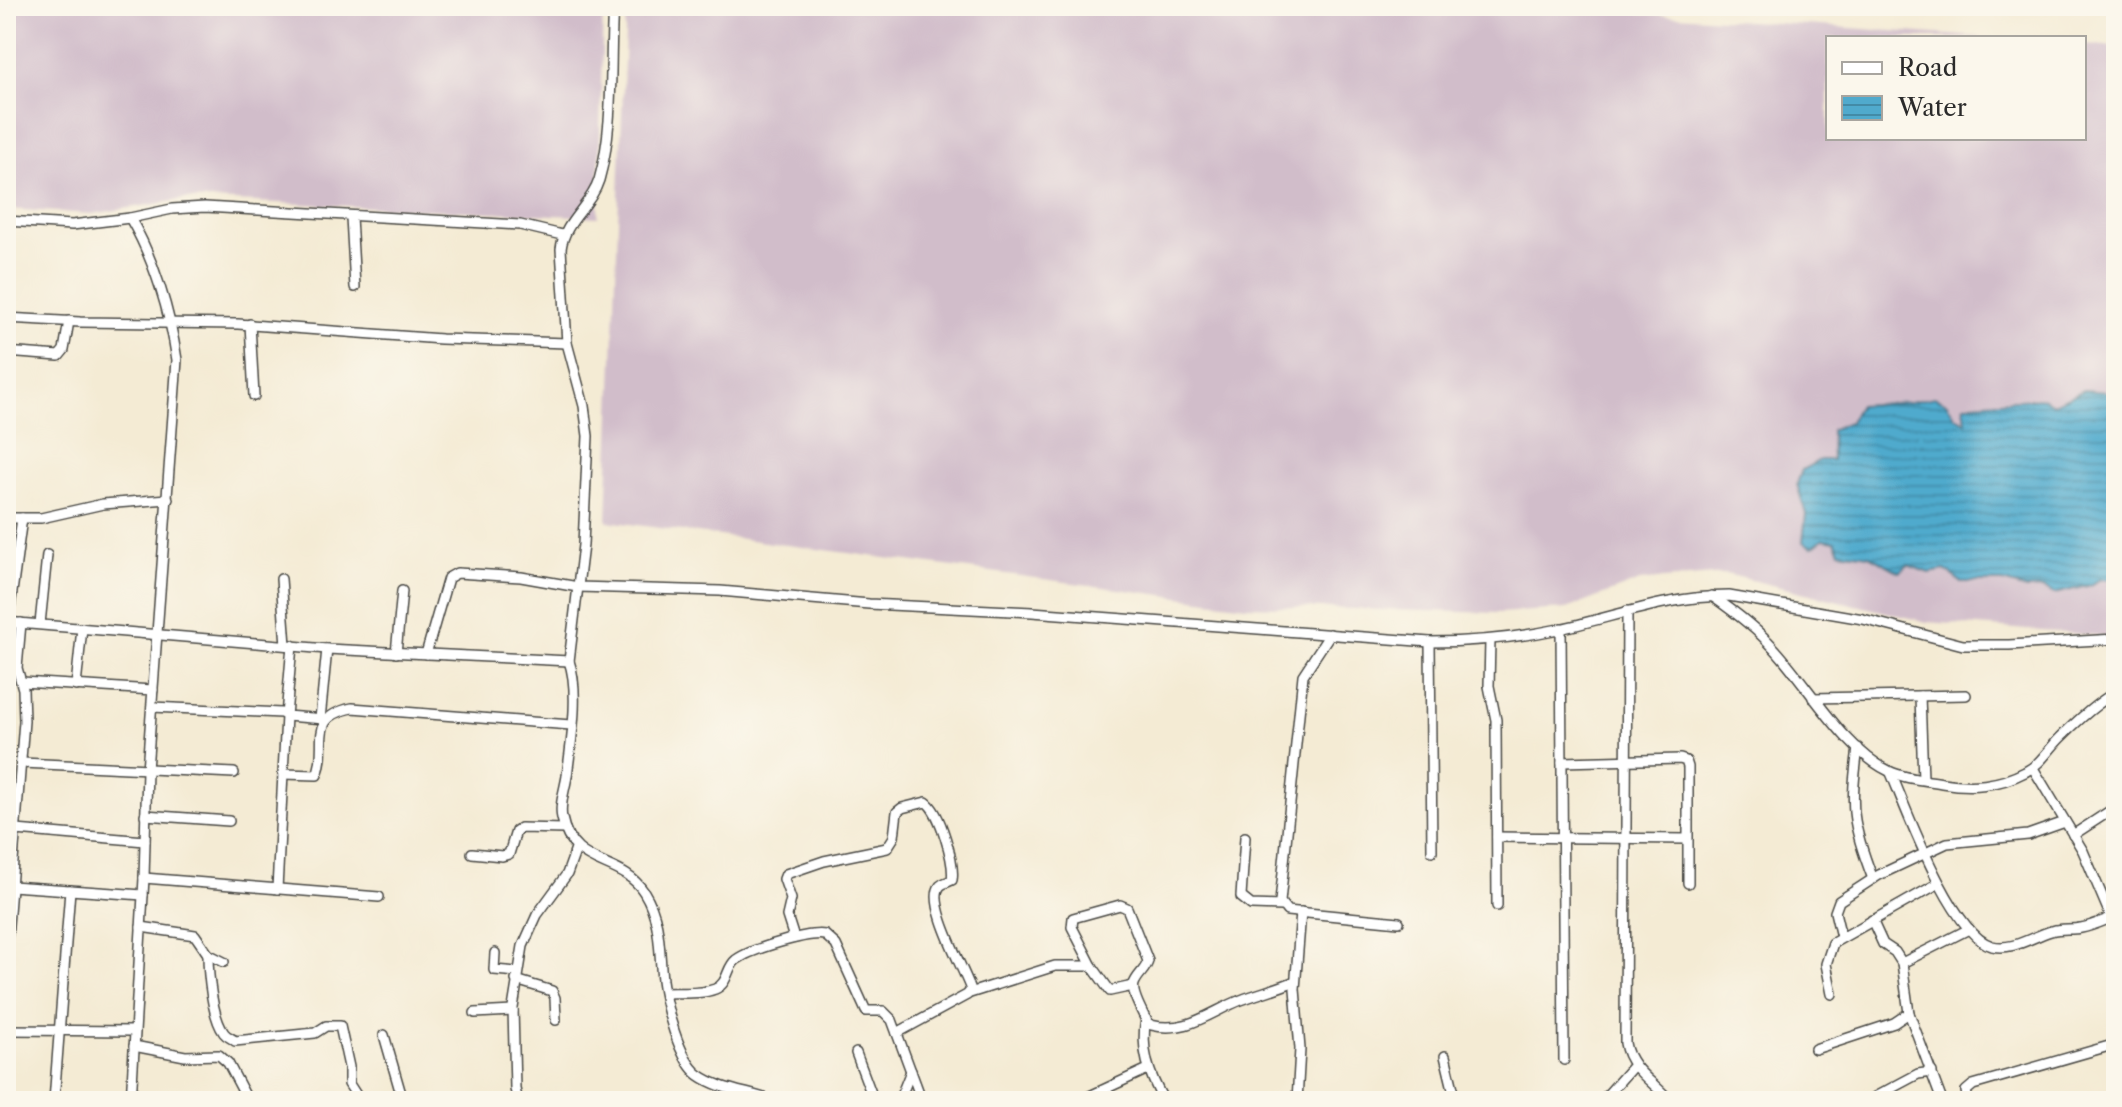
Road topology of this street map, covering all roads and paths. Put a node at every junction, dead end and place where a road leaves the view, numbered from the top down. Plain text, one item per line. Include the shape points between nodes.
1 (613, 6) edge
2 (351, 217) junction
3 (130, 218) junction
4 (6, 221) edge
5 (562, 235) junction
6 (355, 287) dead end
7 (6, 318) edge
8 (69, 321) junction
9 (168, 321) junction
10 (250, 324) junction
11 (567, 343) junction
12 (6, 352) edge
13 (254, 396) dead end
14 (168, 499) junction
15 (6, 518) edge
16 (22, 518) junction
17 (47, 555) dead end
18 (281, 579) dead end
19 (578, 587) junction
20 (402, 591) dead end
21 (1712, 596) junction
22 (1627, 611) junction
23 (7, 622) edge
24 (21, 623) junction
25 (40, 624) junction
26 (82, 628) junction
27 (1561, 628) junction
28 (1330, 634) junction
29 (156, 635) junction
30 (2116, 639) edge
31 (1490, 640) junction
32 (1430, 642) junction
33 (289, 645) junction
34 (327, 649) junction
35 (396, 653) junction
36 (426, 654) junction
37 (569, 661) junction
38 (22, 682) junction
39 (76, 686) junction
40 (153, 690) junction
41 (2116, 692) edge
42 (1966, 695) dead end
43 (1920, 696) junction
44 (1813, 698) junction
45 (152, 707) junction
46 (286, 716) junction
47 (322, 719) junction
48 (571, 725) junction
49 (1858, 748) junction
50 (1627, 761) junction
51 (1562, 762) junction
52 (22, 763) junction
53 (2033, 768) junction
54 (147, 770) junction
55 (234, 773) dead end
56 (1891, 773) junction
57 (283, 774) junction
58 (1923, 779) junction
59 (2116, 807) edge
60 (145, 815) junction
61 (229, 821) dead end
62 (2065, 822) junction
63 (565, 829) junction
64 (16, 830) junction
65 (2073, 835) junction
66 (1245, 837) dead end
67 (1497, 837) junction
68 (1562, 837) junction
69 (1625, 837) junction
70 (1687, 839) junction
71 (145, 841) junction
72 (576, 849) junction
73 (1432, 851) dead end
74 (1925, 852) junction
75 (472, 853) dead end
76 (144, 878) junction
77 (1873, 879) junction
78 (1688, 883) dead end
79 (1939, 883) junction
80 (11, 886) junction
81 (277, 889) junction
82 (70, 890) junction
83 (143, 895) junction
84 (379, 897) dead end
85 (8, 904) edge
86 (1281, 906) junction
87 (1497, 906) dead end
88 (1301, 912) junction
89 (2114, 916) edge
90 (1872, 920) junction
91 (1399, 922) dead end
92 (141, 927) junction
93 (1969, 929) junction
94 (1841, 937) junction
95 (794, 938) junction
96 (6, 951) edge
97 (495, 953) dead end
98 (208, 954) junction
99 (224, 962) dead end
100 (1902, 963) junction
101 (1092, 966) junction
102 (517, 976) junction
103 (1295, 981) junction
104 (1133, 986) junction
105 (665, 993) junction
106 (970, 993) junction
107 (1832, 994) dead end
108 (513, 1011) junction
109 (475, 1013) dead end
110 (1909, 1013) junction
111 (1146, 1019) junction
112 (556, 1020) dead end
113 (6, 1030) edge
114 (59, 1031) junction
115 (134, 1031) junction
116 (897, 1033) junction
117 (384, 1035) dead end
118 (235, 1041) junction
119 (2116, 1044) edge
120 (134, 1046) junction
121 (1815, 1049) dead end
122 (856, 1053) dead end
123 (219, 1055) junction
124 (1445, 1056) dead end
125 (1564, 1060) dead end
126 (1634, 1065) junction
127 (1148, 1069) junction
128 (911, 1071) junction
129 (1932, 1072) junction
130 (1875, 1097) dead end
131 (1401, 1100) edge
132 (54, 1101) edge
133 (131, 1101) edge
134 (246, 1101) edge
135 (360, 1101) edge
136 (403, 1101) edge
137 (517, 1101) edge
138 (773, 1101) edge
139 (874, 1101) edge
140 (899, 1101) edge
141 (922, 1101) edge
142 (1079, 1101) edge
143 (1164, 1101) edge
144 (1297, 1101) edge
145 (1358, 1101) edge
146 (1456, 1101) edge
147 (1602, 1101) edge
148 (1670, 1101) edge
149 (1942, 1101) edge
150 (1968, 1101) edge

1 - 5 street via 603,165 597,185
2 - 3 street via 205,207
2 - 5 street via 533,226
2 - 6 street
3 - 4 street via 72,225
3 - 9 street via 146,249
5 - 11 street
7 - 8 street
8 - 9 street
8 - 12 street via 59,356
9 - 10 street
9 - 14 street via 177,360
10 - 11 street
10 - 13 street
11 - 19 street via 588,436
14 - 16 street
14 - 29 street
15 - 16 street
16 - 23 street
17 - 25 street
18 - 33 street
19 - 28 street via 720,591
19 - 36 street via 521,577 451,574
19 - 37 street
20 - 35 street
21 - 22 street
21 - 30 street via 1863,619 1963,645
21 - 44 street via 1765,639
22 - 27 street
22 - 50 street
23 - 24 street
24 - 25 street
24 - 38 street via 17,658
25 - 26 street
26 - 29 street
26 - 39 street
27 - 31 street
27 - 51 street
28 - 32 street
28 - 86 street via 1303,675
29 - 33 street
29 - 40 street
31 - 32 street
31 - 67 street
32 - 73 street
33 - 34 street
33 - 46 street
34 - 35 street
34 - 47 street
35 - 36 street
36 - 37 street
37 - 48 street
38 - 39 street
38 - 52 street
39 - 40 street
40 - 45 street
41 - 53 street
42 - 43 street
43 - 44 street
43 - 58 street
44 - 49 street
45 - 46 street
45 - 54 street
46 - 47 street
46 - 57 street
47 - 48 street via 361,708
47 - 57 street via 319,773
48 - 63 street via 560,814
49 - 56 street
49 - 77 street via 1853,817
50 - 51 street
50 - 69 street
50 - 70 street via 1686,761
51 - 68 street
52 - 54 street
52 - 64 street
53 - 58 street via 1982,786
53 - 62 street
54 - 55 street
54 - 60 street
56 - 58 street
56 - 74 street
57 - 81 street
59 - 65 street
60 - 61 street
60 - 71 street
62 - 65 street
62 - 74 street via 2028,835 1947,843
63 - 72 street
63 - 75 street via 520,828 509,854
64 - 71 street
64 - 80 street
65 - 89 street
66 - 86 street via 1241,897 1251,905
67 - 68 street
67 - 87 street
68 - 69 street
68 - 125 street
69 - 70 street
69 - 126 street via 1625,1043
70 - 78 street
71 - 76 street
72 - 102 street via 562,882 528,932
72 - 105 street via 625,874 642,889 655,914
74 - 77 street
74 - 79 street
76 - 81 street
76 - 83 street
77 - 94 street via 1839,901 1835,912
79 - 90 street
79 - 93 street
80 - 82 street
80 - 85 street
81 - 84 street
82 - 83 street
82 - 114 street
83 - 92 street
85 - 96 street
86 - 88 street
88 - 91 street
88 - 103 street
89 - 93 street via 2001,947 1989,945
90 - 94 street
90 - 100 street via 1883,944
92 - 98 street via 195,935
92 - 115 street
93 - 100 street
94 - 107 street via 1827,956
95 - 105 street via 736,960 725,981 712,990
95 - 106 street via 787,916 791,899 786,874 887,848 897,812 928,803 953,872 952,880 938,891 940,920
95 - 116 street via 812,933 831,939 864,1008 886,1013
97 - 102 street via 494,970
98 - 99 street
98 - 118 street via 213,1003 224,1033
100 - 110 street
101 - 104 street via 1110,991
101 - 104 street via 1072,927 1073,918 1124,906 1148,963
101 - 106 street via 1055,966
102 - 108 street
102 - 112 street via 552,991
103 - 111 street via 1188,1025 1157,1027
103 - 144 street
104 - 111 street
105 - 138 street via 687,1065 712,1083
106 - 116 street
108 - 109 street
108 - 137 street
110 - 121 street
110 - 129 street
111 - 127 street
113 - 114 street
114 - 115 street
114 - 132 street
115 - 120 street
116 - 128 street
117 - 136 street
118 - 123 street
118 - 135 street via 340,1026 349,1084
119 - 150 street via 1973,1085 1966,1091
120 - 123 street via 185,1056
120 - 133 street
122 - 139 street
123 - 134 street
124 - 146 street
126 - 147 street
126 - 148 street
127 - 142 street
127 - 143 street
128 - 140 street
128 - 141 street
129 - 130 street
129 - 149 street
131 - 145 street

